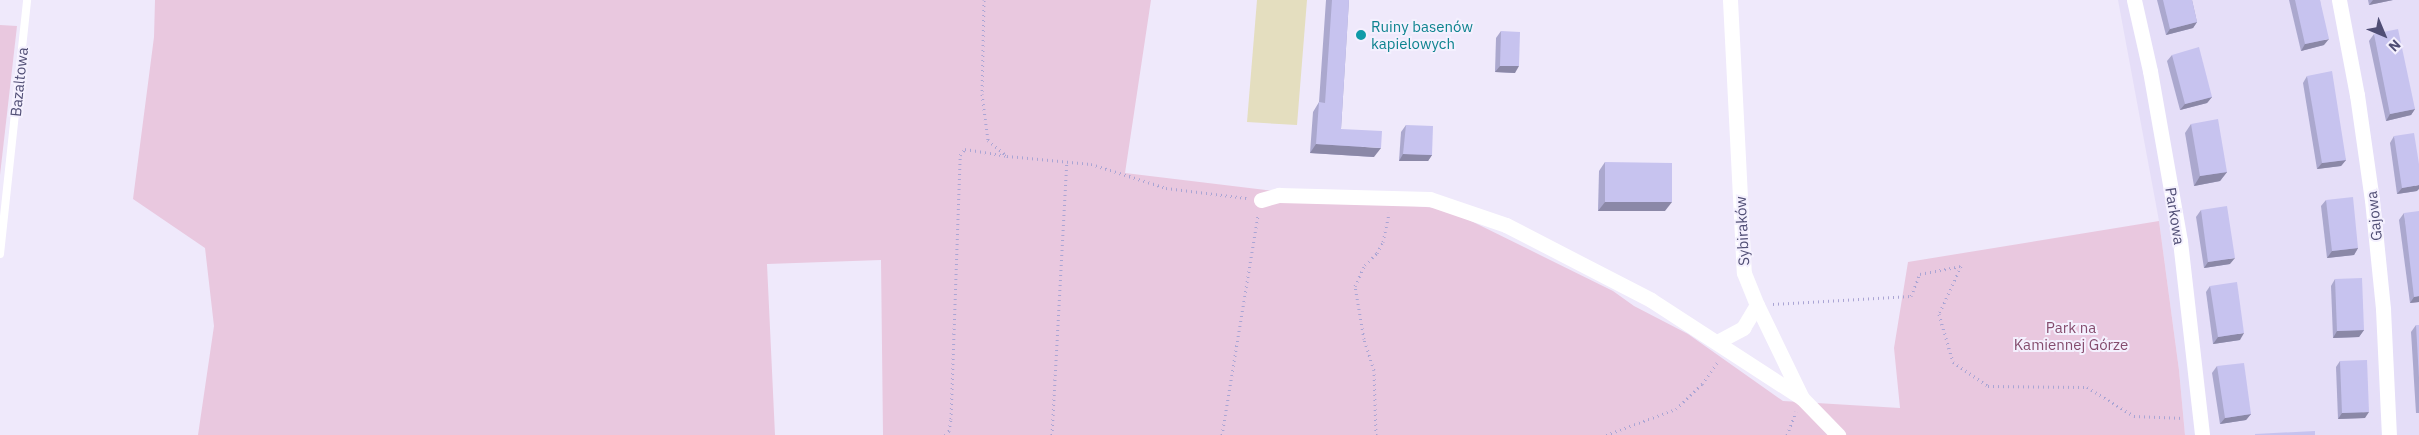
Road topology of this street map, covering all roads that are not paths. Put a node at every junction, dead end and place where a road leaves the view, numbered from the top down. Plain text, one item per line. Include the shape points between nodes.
1 (27, 0) edge
2 (1730, 0) edge
3 (2134, 0) edge
4 (2339, 0) edge
5 (1261, 200) road end
6 (0, 254) edge
7 (1757, 305) junction
8 (1722, 345) junction
9 (1802, 398) junction
10 (1838, 435) edge
11 (2202, 435) edge
12 (2389, 435) edge

1 - 6 lane, Bazaltowa
2 - 7 street, Sybiraków via 1744,273
3 - 11 street, Parkowa via 2180,241
4 - 12 street, Gajowa via 2372,200 2384,309
5 - 8 street via 1279,194 1430,198 1506,225 1651,300
7 - 8 street via 1743,328
7 - 9 street, Sybiraków
8 - 9 street
9 - 10 street, Sybiraków

